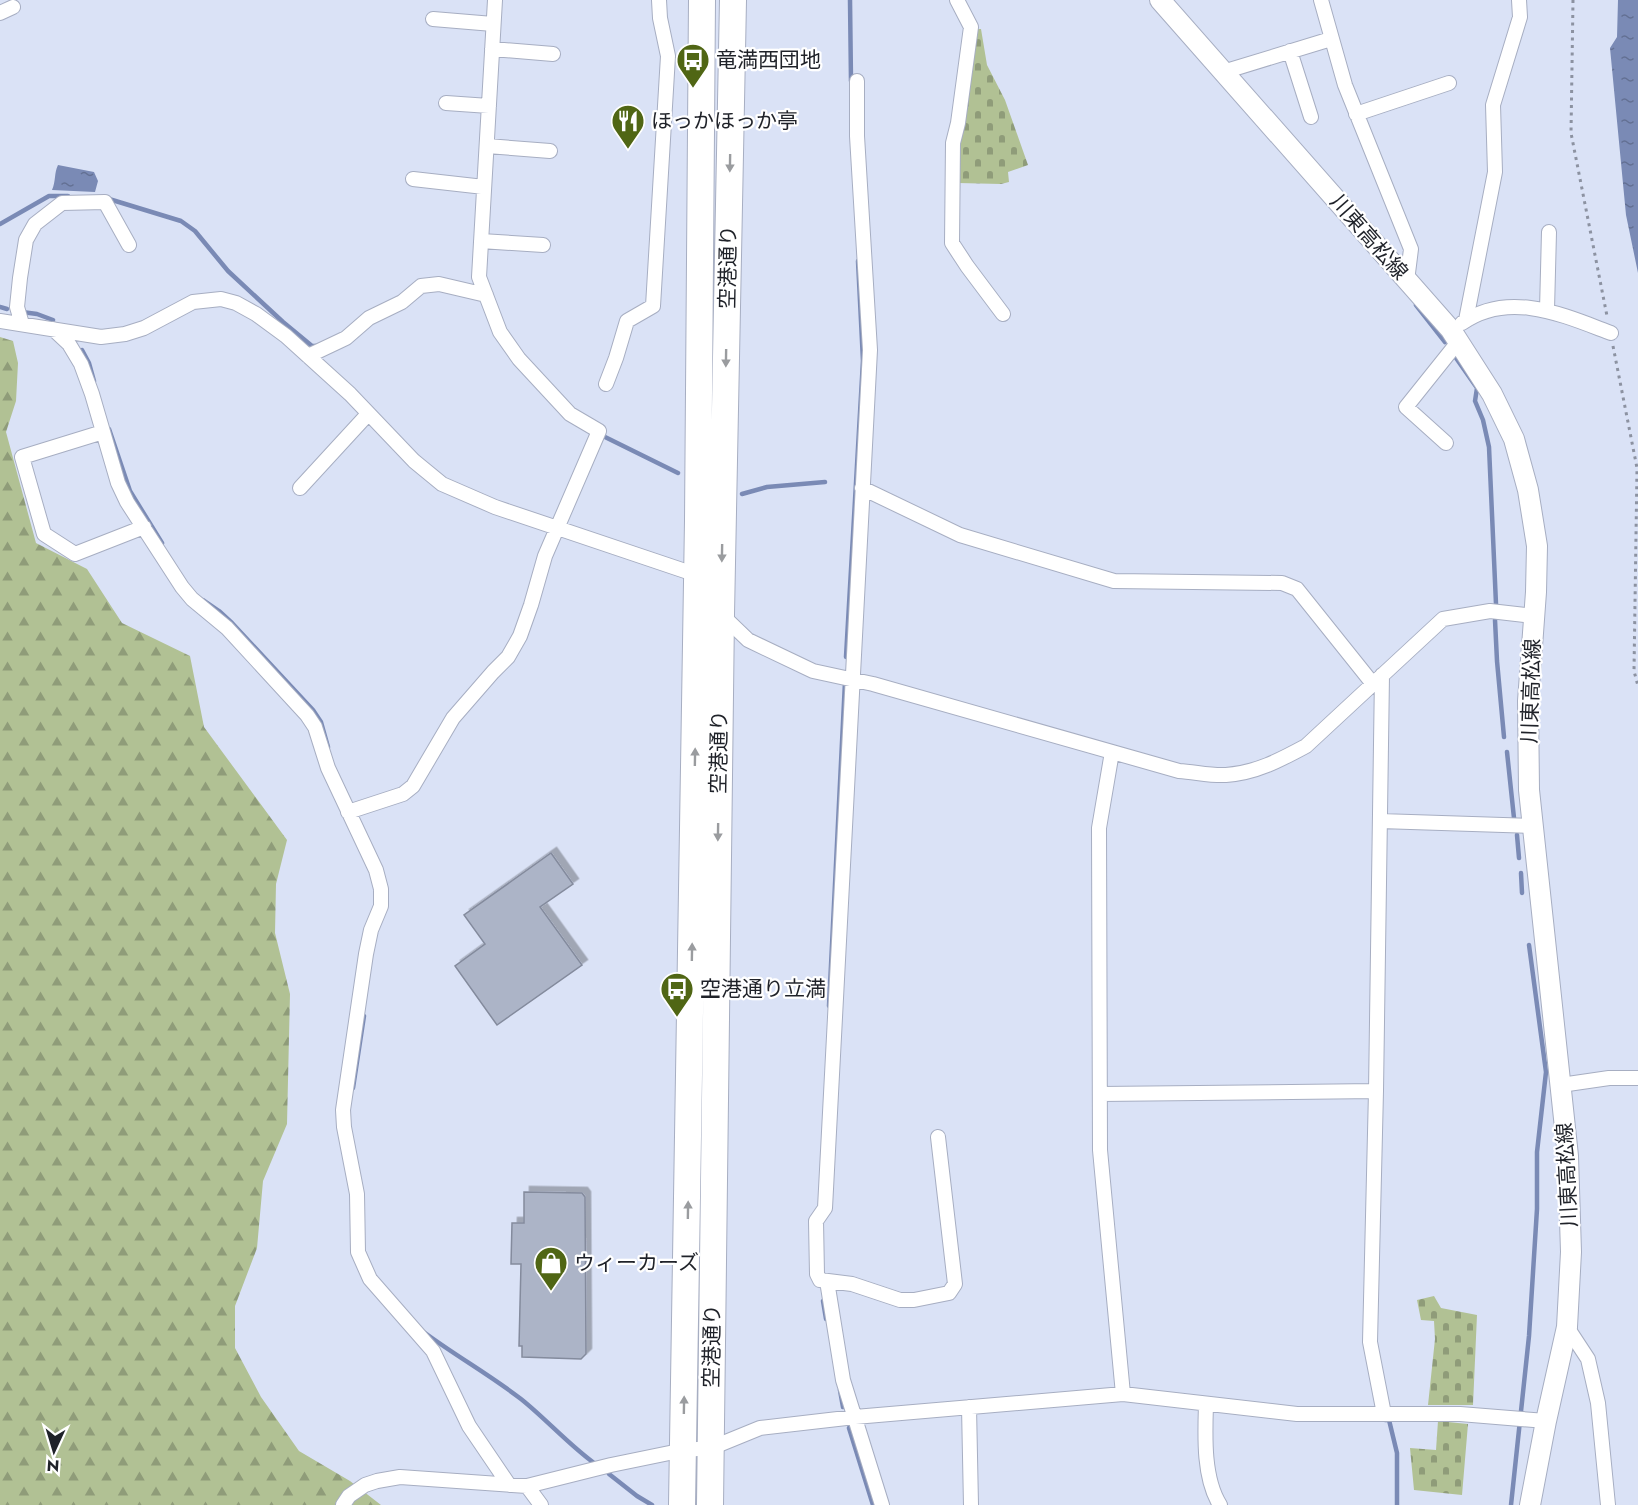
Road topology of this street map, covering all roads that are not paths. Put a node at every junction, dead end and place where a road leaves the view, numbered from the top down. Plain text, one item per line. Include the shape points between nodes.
1 (495, 0) edge
2 (659, 0) edge
3 (702, 0) edge
4 (733, 0) edge
5 (957, 0) edge
6 (1160, 0) edge
7 (1321, 0) edge
8 (1519, 0) edge
9 (433, 19) dead end
10 (493, 24) junction
11 (1331, 39) junction
12 (492, 50) junction
13 (1290, 51) junction
14 (553, 54) dead end
15 (1223, 72) junction
16 (857, 81) dead end
17 (1449, 83) dead end
18 (446, 103) dead end
19 (489, 106) junction
20 (1356, 114) junction
21 (1311, 117) dead end
22 (487, 146) junction
23 (550, 151) dead end
24 (413, 180) dead end
25 (484, 187) junction
26 (1549, 232) dead end
27 (481, 241) junction
28 (129, 245) dead end
29 (543, 245) dead end
30 (1407, 280) junction
31 (486, 295) junction
32 (1547, 310) junction
33 (1003, 314) dead end
34 (0, 321) edge
35 (22, 324) junction
36 (51, 327) junction
37 (1458, 331) junction
38 (1611, 333) dead end
39 (308, 356) junction
40 (606, 384) dead end
41 (368, 414) junction
42 (103, 432) junction
43 (1446, 443) dead end
44 (300, 488) dead end
45 (862, 488) junction
46 (144, 527) junction
47 (558, 528) junction
48 (697, 574) junction
49 (721, 614) junction
50 (1534, 616) junction
51 (851, 679) junction
52 (1377, 680) junction
53 (1112, 752) junction
54 (348, 812) junction
55 (1380, 821) junction
56 (1533, 826) junction
57 (1638, 1078) edge
58 (1561, 1085) junction
59 (1376, 1091) junction
60 (1100, 1094) junction
61 (938, 1137) dead end
62 (827, 1281) junction
63 (1567, 1327) junction
64 (1123, 1394) junction
65 (1206, 1404) junction
66 (969, 1407) junction
67 (1384, 1414) junction
68 (855, 1417) junction
69 (1546, 1421) junction
70 (711, 1448) junction
71 (684, 1450) junction
72 (509, 1485) junction
73 (528, 1486) junction
74 (343, 1505) edge
75 (541, 1505) edge
76 (682, 1505) edge
77 (710, 1505) edge
78 (882, 1505) edge
79 (970, 1505) edge
80 (1220, 1505) edge
81 (1530, 1505) edge
82 (1608, 1505) edge

1 - 10 street
2 - 40 street via 668,56 653,306 627,321
3 - 48 highway, 空港通り
4 -> 49 highway, 空港通り
5 - 33 street via 971,27 953,143 952,243
6 - 15 main road, 川東高松線
7 - 11 street
8 - 37 street via 1520,17 1493,105 1495,172
9 - 10 street
10 - 12 street
11 - 13 street
11 - 20 street
12 - 14 street
12 - 19 street
13 - 15 street
13 - 21 street
15 - 30 main road, 川東高松線
16 - 45 street via 870,350
17 - 20 street
18 - 19 street
19 - 22 street
20 - 30 street via 1411,249
22 - 23 street
22 - 25 street
24 - 25 street
25 - 27 street
26 - 32 street
27 - 29 street
27 - 31 street via 479,277
28 - 35 street via 105,202 62,203 35,225 26,240 17,307
30 - 37 main road, 川東高松線
31 - 39 street via 440,284 421,286 402,302 369,318 346,338
31 - 47 street via 500,332 519,359 570,414 599,431
32 - 37 street via 1526,306 1492,308
32 - 38 street
34 - 35 street
35 - 36 street
36 - 39 street via 101,337 125,334 193,302 221,300 256,314
36 - 42 street via 69,344 81,364
37 - 43 street via 1406,407
37 - 50 main road, 川東高松線 via 1514,440 1528,490 1537,546
39 - 41 street
41 - 44 street
41 - 47 street via 426,473 442,484
42 - 46 street via 118,483
42 - 46 street via 22,457 44,534 75,554
45 - 51 street
45 - 52 street via 960,535 1114,581 1282,583 1297,589
46 - 54 street via 187,593 227,628 307,715
47 - 48 street
47 - 54 street via 520,636 508,657 453,718 413,786 403,794
48 - 49 street
71 -> 48 highway, 空港通り
49 - 51 street via 748,640 780,657 813,671
49 -> 70 highway, 空港通り
50 - 52 street via 1490,611 1443,619
50 - 56 main road, 川東高松線 via 1528,701
51 - 53 street
51 - 62 street via 825,1208 816,1221 817,1274 820,1280
52 - 53 street via 1306,746 1251,771 1224,775 1179,771
52 - 55 street
53 - 60 street via 1099,828
54 - 72 street via 381,889 381,906 366,954 343,1110 357,1194 358,1252 370,1279 433,1351 470,1426
55 - 56 street
55 - 59 street
56 - 58 main road, 川東高松線
57 - 58 street
58 - 63 main road, 川東高松線 via 1569,1156
59 - 60 street
59 - 67 street via 1370,1342
60 - 64 street via 1101,1150
61 - 62 street via 955,1284 950,1293 900,1300 852,1284
62 - 68 street via 843,1380
63 - 69 main road, 川東高松線
63 - 82 street via 1588,1359 1598,1403
64 - 65 street
64 - 66 street
65 - 67 street via 1297,1414
65 - 80 street via 1204,1442 1214,1495
66 - 68 street
66 - 79 street
67 - 69 street via 1460,1414
68 - 70 street via 760,1428
68 - 78 street
69 - 81 main road, 川東高松線
70 - 71 street
70 - 77 highway, 空港通り
71 - 73 street
71 - 76 highway, 空港通り
72 - 73 street
72 - 74 street via 400,1477 364,1485
73 - 75 street

